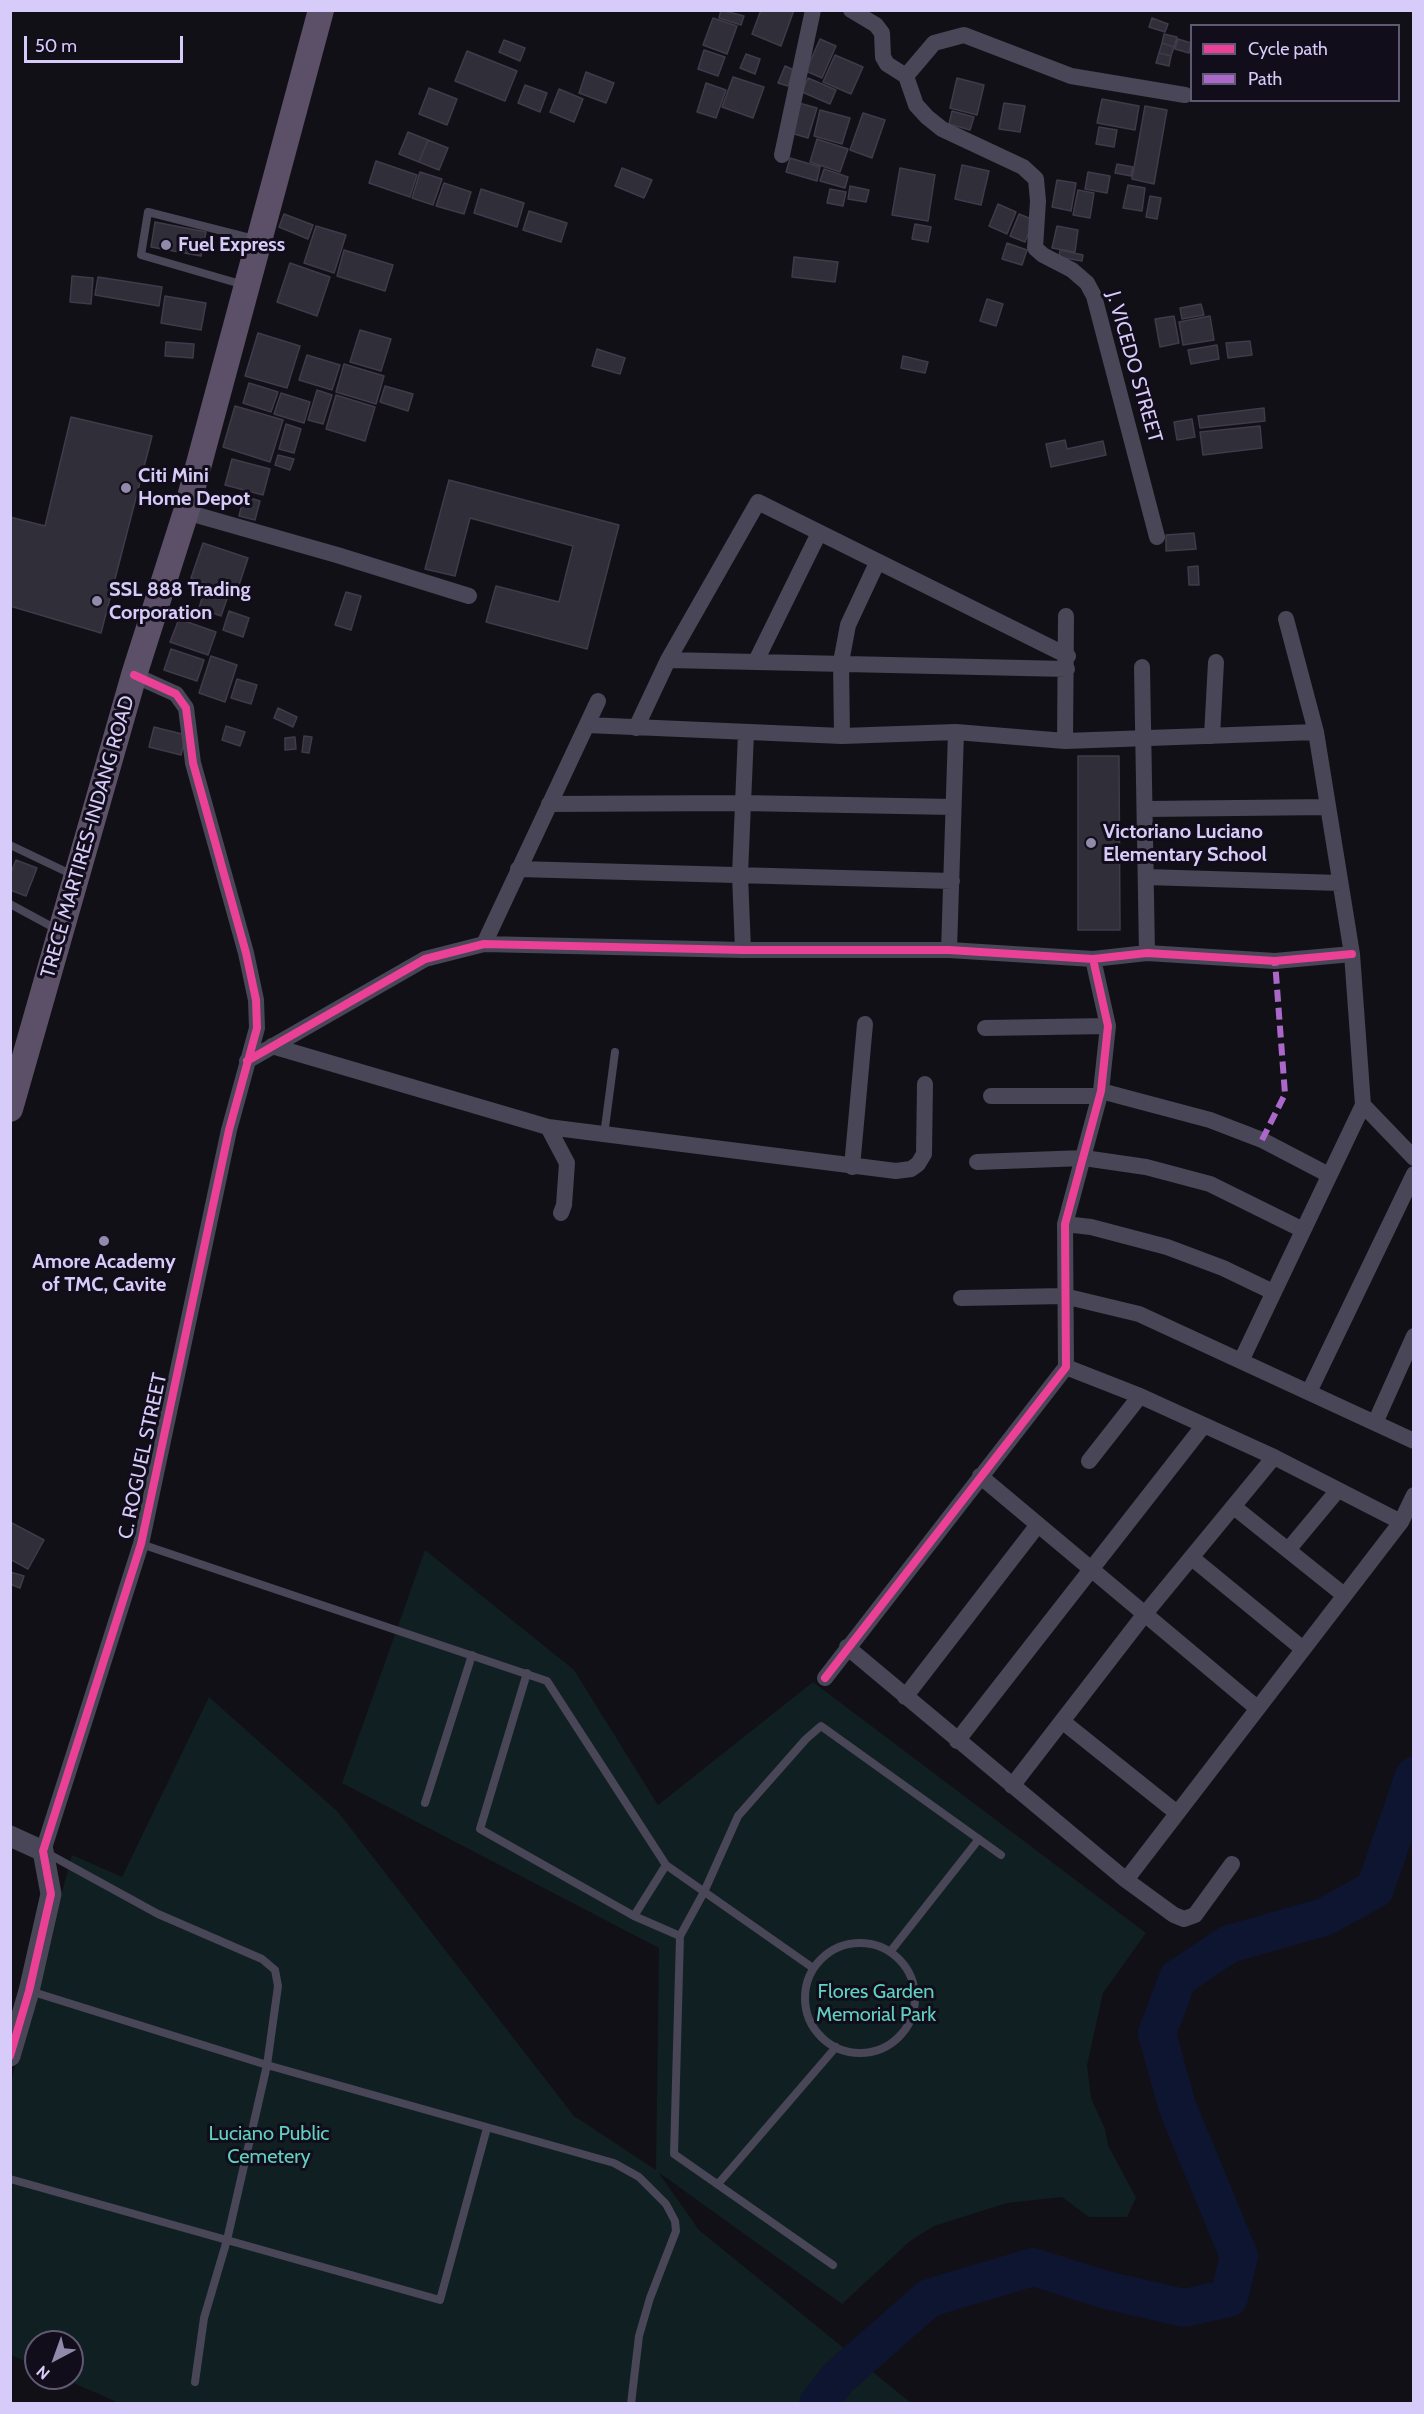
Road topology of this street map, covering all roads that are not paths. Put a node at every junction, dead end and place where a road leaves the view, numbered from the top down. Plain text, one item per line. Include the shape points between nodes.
1 (321, 10) edge
2 (813, 10) edge
3 (851, 10) edge
4 (906, 76) junction
5 (1185, 95) dead end
6 (782, 155) dead end
7 (260, 240) junction
8 (247, 286) junction
9 (186, 512) junction
10 (819, 533) junction
11 (1157, 537) dead end
12 (877, 563) junction
13 (469, 596) dead end
14 (1066, 616) dead end
15 (1286, 619) dead end
16 (668, 660) junction
17 (756, 661) junction
18 (841, 662) junction
19 (1067, 662) junction
20 (1216, 662) dead end
21 (1142, 667) dead end
22 (134, 675) junction
23 (598, 701) dead end
24 (587, 725) junction
25 (636, 728) junction
26 (956, 732) junction
27 (1316, 732) junction
28 (746, 733) junction
29 (1212, 735) junction
30 (842, 736) junction
31 (1145, 738) junction
32 (1065, 741) junction
33 (742, 803) junction
34 (549, 804) junction
35 (953, 807) junction
36 (1328, 807) junction
37 (1146, 809) junction
38 (10, 845) edge
39 (518, 869) junction
40 (741, 875) junction
41 (76, 876) junction
42 (1146, 877) junction
43 (952, 881) junction
44 (1340, 883) junction
45 (10, 904) edge
46 (61, 931) junction
47 (484, 944) junction
48 (743, 950) junction
49 (949, 950) junction
50 (1147, 953) junction
51 (1352, 954) junction
52 (1093, 959) junction
53 (865, 1024) dead end
54 (1108, 1026) junction
55 (985, 1028) dead end
56 (272, 1046) junction
57 (615, 1052) dead end
58 (247, 1061) junction
59 (925, 1084) dead end
60 (1101, 1094) junction
61 (991, 1096) dead end
62 (1363, 1105) junction
63 (10, 1109) edge
64 (549, 1127) junction
65 (604, 1135) junction
66 (1084, 1158) junction
67 (1413, 1158) edge
68 (977, 1162) dead end
69 (852, 1167) junction
70 (1413, 1174) edge
71 (1329, 1175) junction
72 (561, 1213) dead end
73 (1065, 1224) junction
74 (1303, 1230) junction
75 (1273, 1292) junction
76 (1064, 1296) junction
77 (961, 1298) dead end
78 (1413, 1336) edge
79 (1241, 1361) junction
80 (1066, 1367) junction
81 (1309, 1392) junction
82 (1140, 1396) junction
83 (1375, 1423) junction
84 (1204, 1425) junction
85 (1413, 1441) edge
86 (1274, 1457) junction
87 (1089, 1461) dead end
88 (980, 1476) junction
89 (1338, 1490) junction
90 (1413, 1495) edge
91 (1234, 1507) junction
92 (1401, 1522) junction
93 (1037, 1526) junction
94 (141, 1544) junction
95 (1288, 1550) junction
96 (1192, 1558) junction
97 (1091, 1570) junction
98 (1344, 1595) junction
99 (1144, 1615) junction
100 (847, 1647) junction
101 (1303, 1649) junction
102 (472, 1655) junction
103 (527, 1673) junction
104 (825, 1678) dead end
105 (905, 1697) junction
106 (1257, 1708) junction
107 (1062, 1721) junction
108 (957, 1741) junction
109 (1012, 1786) junction
110 (425, 1803) dead end
111 (1178, 1813) junction
112 (10, 1836) edge
113 (979, 1839) junction
114 (43, 1851) junction
115 (1001, 1855) dead end
116 (1232, 1864) dead end
117 (666, 1865) junction
118 (1126, 1880) junction
119 (704, 1892) junction
120 (634, 1916) junction
121 (680, 1936) junction
122 (890, 1952) junction
123 (813, 1968) junction
124 (29, 1991) junction
125 (836, 2047) junction
126 (10, 2056) edge
127 (267, 2065) junction
128 (487, 2128) junction
129 (10, 2179) edge
130 (718, 2184) junction
131 (227, 2240) junction
132 (833, 2265) dead end
133 (195, 2382) dead end
134 (631, 2403) edge

1 - 7 main road, TRECE MARTIRES-INDANG ROAD
2 - 6 street
3 - 4 street via 876,25 882,33 887,64
4 - 5 street via 934,43 964,35 1071,76
4 - 11 street, J. VICEDO STREET via 916,105 942,129 1023,167 1036,179 1035,248 1072,270 1087,283 1094,296
7 - 8 main road, TRECE MARTIRES-INDANG ROAD
7 - 8 lane via 148,212 141,255
8 - 9 main road, TRECE MARTIRES-INDANG ROAD
9 - 13 street
9 - 22 main road, TRECE MARTIRES-INDANG ROAD
10 - 12 street
10 - 16 street via 758,502
10 - 17 street
12 - 18 street via 848,625
12 - 19 street
14 - 19 street
15 - 27 street
16 - 17 street
16 - 25 street
17 - 18 street
18 - 19 street
18 - 30 street
19 - 32 street
20 - 29 street
21 - 31 street
22 - 41 main road, TRECE MARTIRES-INDANG ROAD
22 - 58 street, C. ROGUEL STREET via 176,694 186,708 192,763 253,986 257,1028
23 - 24 street
24 - 25 street
24 - 34 street
25 - 28 street
26 - 30 street
26 - 32 street
26 - 35 street
27 - 29 street
27 - 36 street
28 - 30 street
28 - 33 street
29 - 31 street
31 - 32 street
31 - 37 street
33 - 34 street
33 - 35 street
33 - 40 street
34 - 39 street
35 - 43 street
36 - 37 street
36 - 44 street
37 - 42 street
38 - 41 lane
39 - 40 street
39 - 47 street
40 - 43 street
40 - 48 street
41 - 46 main road, TRECE MARTIRES-INDANG ROAD
42 - 44 street
42 - 50 street
43 - 49 street
44 - 51 street
45 - 46 lane
46 - 63 main road, TRECE MARTIRES-INDANG ROAD
47 - 48 street
47 - 56 street via 425,959
48 - 49 street
49 - 52 street
50 - 51 street via 1275,960
50 - 52 street
51 - 62 street
52 - 54 street
53 - 69 street
54 - 55 street
54 - 60 street
56 - 58 street
56 - 64 street
57 - 65 lane
58 - 94 street, C. ROGUEL STREET
59 - 69 street via 924,1154 918,1164 896,1171
60 - 61 street
60 - 66 street
60 - 71 street via 1210,1120 1262,1140
62 - 67 street
62 - 71 street
64 - 65 street
64 - 72 street via 567,1163
65 - 69 street
66 - 68 street
66 - 73 street
66 - 74 street via 1146,1167 1210,1184
70 - 81 street
71 - 74 street
73 - 75 street via 1167,1247
73 - 76 street
74 - 75 street
75 - 79 street
76 - 77 street
76 - 79 street via 1138,1314
76 - 80 street
78 - 83 street
79 - 81 street
80 - 82 street
80 - 88 street
81 - 83 street
82 - 84 street
82 - 87 street
83 - 85 street
84 - 86 street
84 - 97 street
86 - 89 street
86 - 91 street
88 - 93 street
88 - 100 street
89 - 92 street
89 - 95 street
90 - 92 street
91 - 95 street
91 - 96 street
92 - 98 street
93 - 97 street
93 - 105 street
94 - 102 lane
94 - 114 street, C. ROGUEL STREET
95 - 98 street
96 - 99 street
96 - 101 street
97 - 99 street
97 - 108 street
98 - 101 street
99 - 106 street
99 - 107 street
100 - 104 street
100 - 105 street
101 - 106 street
102 - 103 lane
102 - 110 lane
103 - 117 lane via 547,1681
103 - 120 lane via 480,1829
105 - 108 street
106 - 111 street
107 - 109 street
107 - 111 street
108 - 109 street
109 - 118 street
111 - 118 street
112 - 114 street
113 - 115 lane
113 - 119 lane via 821,1726 747,1803 731,1829
113 - 122 lane
114 - 124 street via 51,1894
114 - 127 lane via 158,1914 270,1964 278,1986
116 - 118 street via 1195,1915 1184,1919
117 - 119 lane
117 - 120 lane
119 - 121 lane
119 - 123 lane
120 - 121 lane
121 - 130 lane via 674,2154
122 - 123 lane via 877,1945 848,1944 822,1957
122 - 125 lane via 907,1970 915,1993 908,2025 891,2043 868,2052
123 - 125 lane via 806,1990 807,2013 818,2033
124 - 126 street
124 - 127 lane
125 - 130 lane
127 - 128 lane
127 - 131 lane
128 - 131 lane via 440,2300
128 - 134 lane via 623,2167 648,2183 671,2212 676,2231 639,2336
129 - 131 lane
130 - 132 lane
131 - 133 lane via 204,2318

